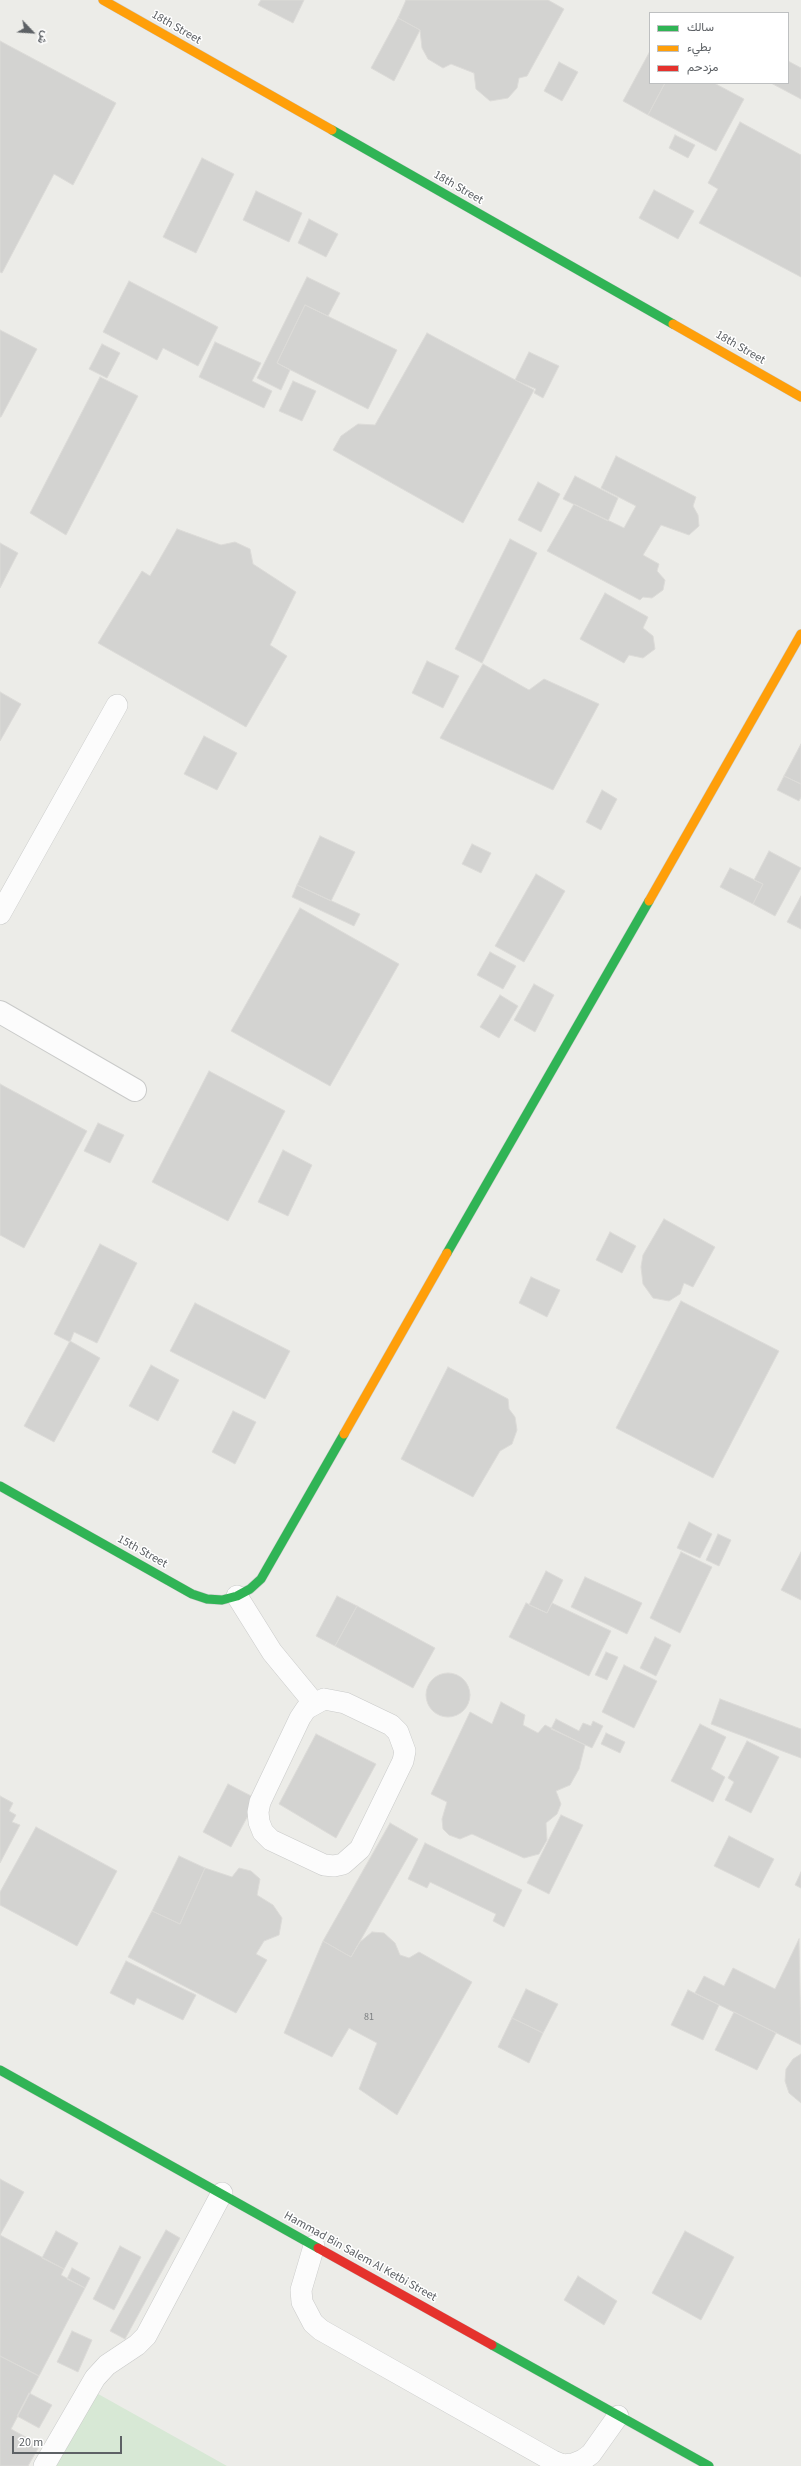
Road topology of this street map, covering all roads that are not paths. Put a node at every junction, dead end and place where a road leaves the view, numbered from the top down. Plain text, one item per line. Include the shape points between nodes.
1 (103, 0) edge
2 (801, 397) edge
3 (801, 634) edge
4 (117, 705) dead end
5 (0, 914) edge
6 (0, 1012) edge
7 (135, 1090) dead end
8 (0, 1486) edge
9 (236, 1596) junction
10 (314, 1703) junction
11 (0, 2070) edge
12 (222, 2193) junction
13 (314, 2246) junction
14 (618, 2416) junction
15 (44, 2466) edge
16 (709, 2466) edge

1 - 2 street, 18th Street
3 - 9 street, 15th Street via 269,1566 250,1589
4 - 5 lane
6 - 7 street
8 - 9 street, 15th Street via 192,1594 222,1600
9 - 10 lane via 272,1652
10 - 10 lane via 300,1718 260,1802 259,1822 271,1840 324,1865 334,1866 343,1864 360,1849 403,1761 405,1751 398,1732 391,1725 335,1699 324,1699
11 - 12 street, Hammad Bin Salem Al Ketbi Street
12 - 13 street, Hammad Bin Salem Al Ketbi Street
12 - 15 lane via 146,2336 107,2365 95,2378
13 - 14 street, Hammad Bin Salem Al Ketbi Street
13 - 14 lane via 301,2290 302,2302 313,2323 321,2330 554,2461 563,2465 583,2460 591,2454
14 - 16 street, Hammad Bin Salem Al Ketbi Street

